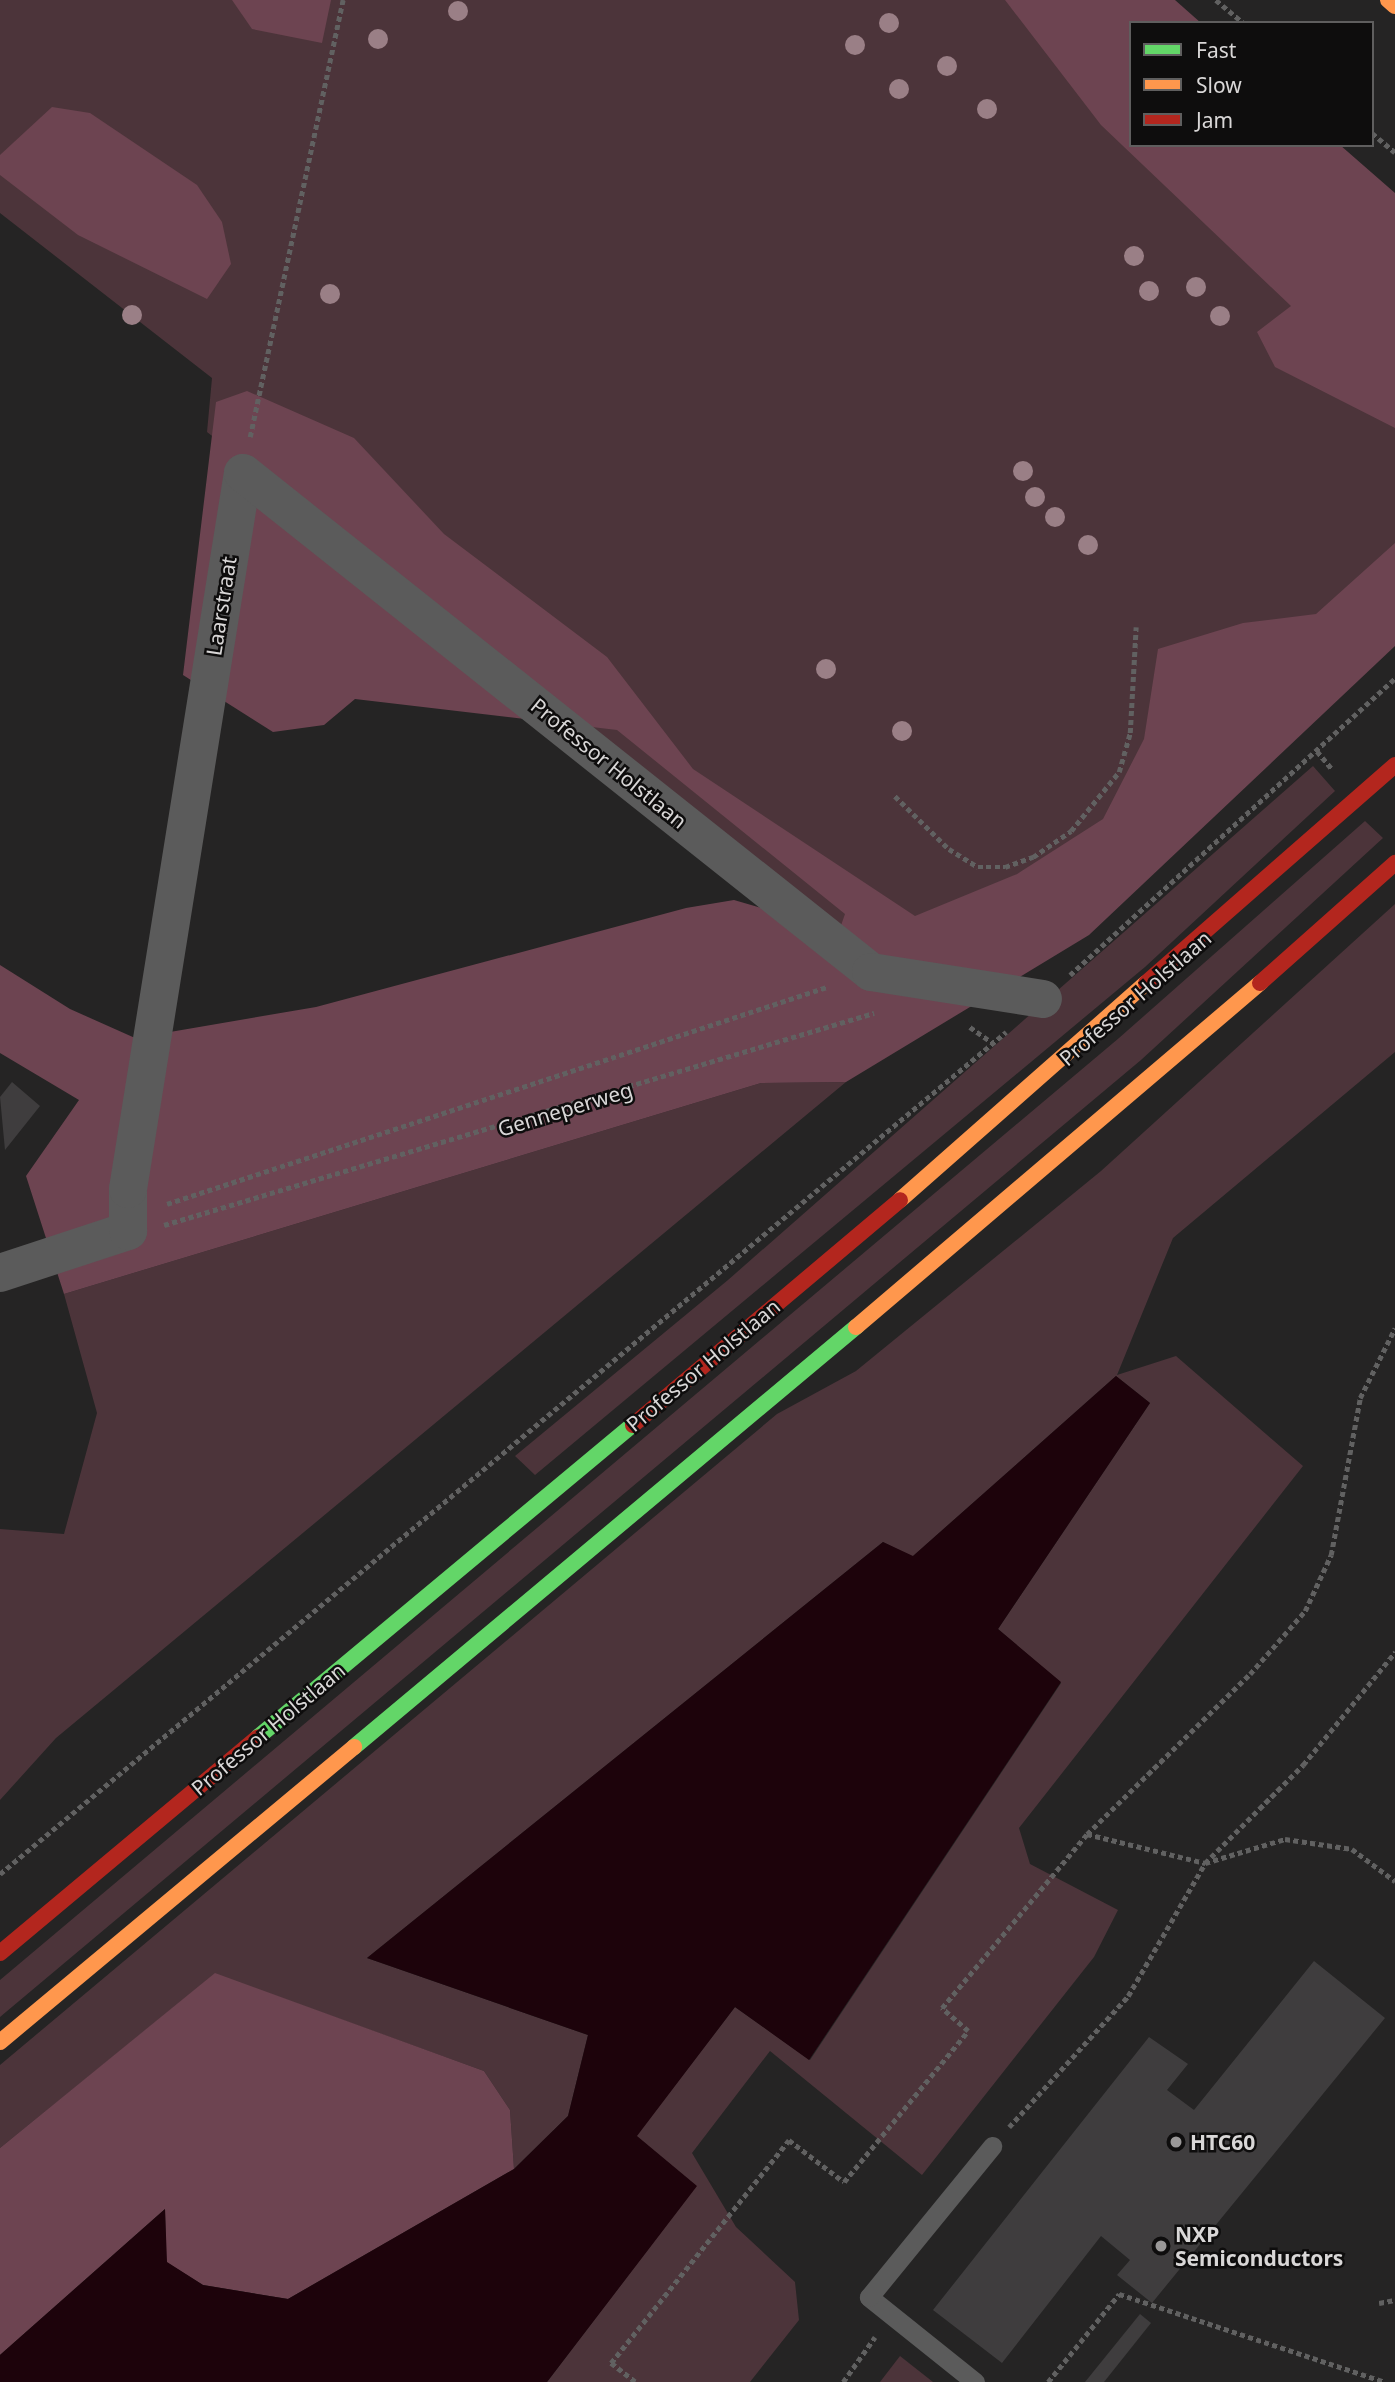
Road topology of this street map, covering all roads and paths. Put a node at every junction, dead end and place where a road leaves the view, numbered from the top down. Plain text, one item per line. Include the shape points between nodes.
1 (343, 0) edge
2 (1216, 0) edge
3 (1388, 0) edge
4 (1395, 6) edge
5 (1241, 21) edge
6 (1374, 135) edge
7 (1395, 152) edge
8 (243, 473) junction
9 (1136, 627) dead end
10 (1395, 678) edge
11 (1395, 765) edge
12 (895, 796) dead end
13 (1395, 863) edge
14 (871, 972) junction
15 (1042, 999) joint
16 (878, 1011) dead end
17 (964, 1023) dead end
18 (128, 1224) junction
19 (0, 1273) edge
20 (1395, 1328) edge
21 (1395, 1652) edge
22 (1087, 1834) junction
23 (1205, 1863) junction
24 (0, 1874) edge
25 (1395, 1881) edge
26 (0, 1953) edge
27 (0, 2042) edge
28 (992, 2146) joint
29 (1395, 2300) edge
30 (1379, 2303) dead end
31 (891, 2314) junction
32 (635, 2382) edge
33 (843, 2382) edge
34 (975, 2382) edge
35 (1048, 2382) edge
36 (1385, 2382) edge

1 - 8 path
2 - 5 path
3 - 4 main road
6 - 7 path
8 - 14 street, Professor Holstlaan
8 - 18 street, Laarstraat
9 - 12 path via 1130,733 1119,772 1072,831 1024,861 978,867 948,849
10 - 15 path
11 - 26 main road, Professor Holstlaan via 868,1228
13 - 27 main road via 1153,1079
14 - 15 street, Professor Holstlaan
14 - 18 path
16 - 18 path, Genneperweg via 479,1135
17 - 24 path via 993,1043
18 - 19 street
20 - 22 path via 1360,1398 1331,1555 1305,1611 1251,1674
21 - 23 path via 1303,1765
22 - 23 path
22 - 32 path via 942,2008 968,2031 844,2182 789,2140 611,2363
23 - 25 path via 1285,1839 1352,1849
23 - 28 path via 1128,1996
28 - 31 lane via 869,2297
29 - 30 path
31 - 33 path
31 - 34 lane
35 - 36 path via 1119,2294

